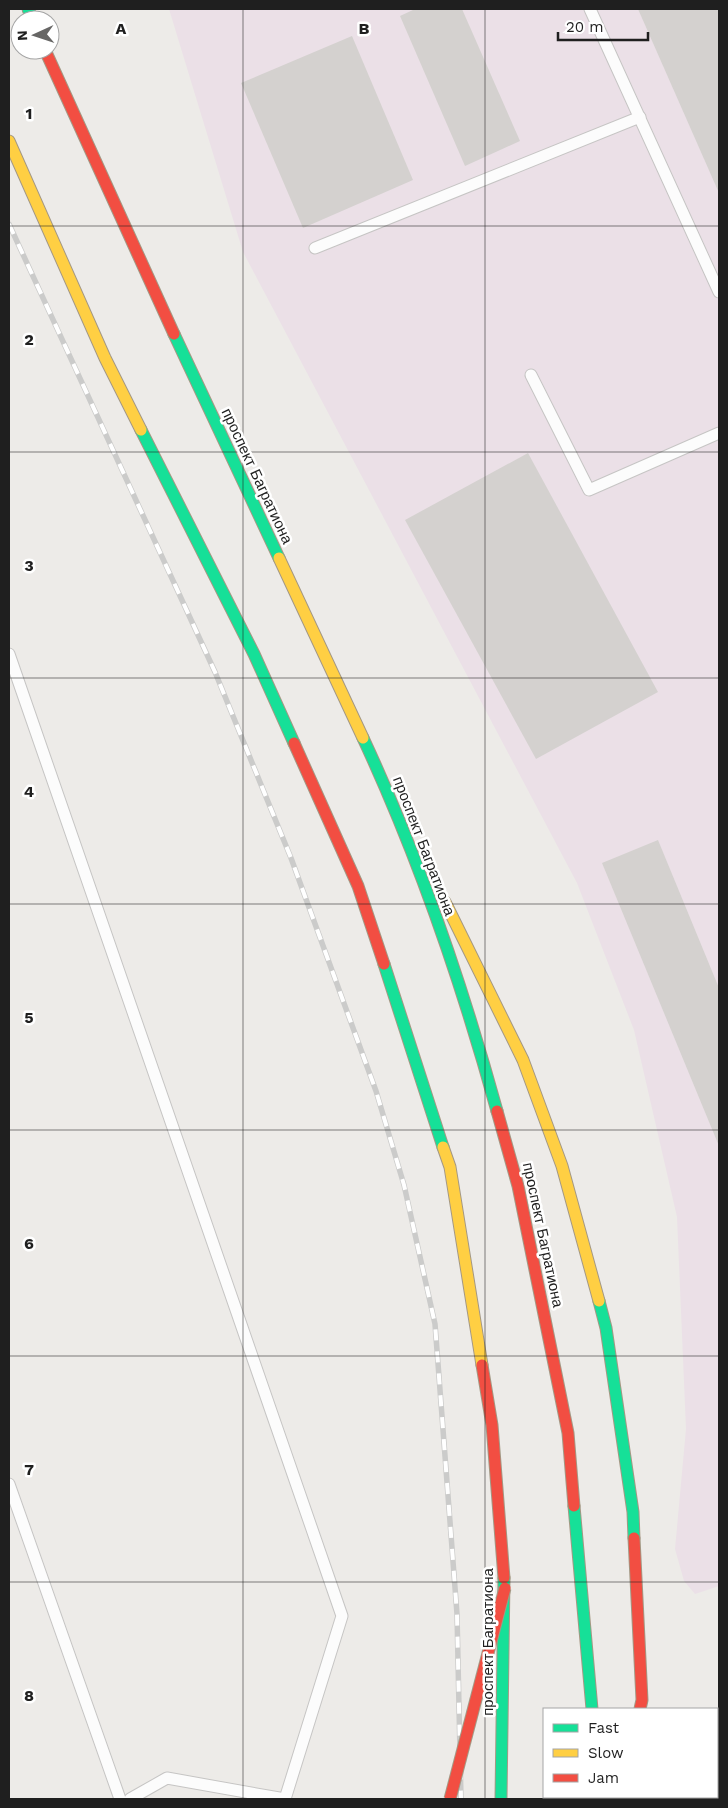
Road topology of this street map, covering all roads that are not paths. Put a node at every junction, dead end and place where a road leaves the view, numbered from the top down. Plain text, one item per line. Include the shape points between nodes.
1 (590, 9) edge
2 (50, 60) edge
3 (640, 117) junction
4 (9, 141) edge
5 (315, 248) dead end
6 (719, 292) edge
7 (532, 375) dead end
8 (719, 433) edge
9 (9, 654) edge
10 (396, 809) junction
11 (9, 1484) edge
12 (506, 1588) junction
13 (592, 1708) edge
14 (640, 1708) edge
15 (120, 1799) edge
16 (130, 1799) edge
17 (285, 1799) edge
18 (450, 1799) edge
19 (500, 1799) edge

1 - 3 lane
2 - 10 main road, проспект Багратиона
3 - 5 lane
3 - 6 lane
4 - 12 main road, проспект Багратиона via 105,358 254,654 358,886 450,1167 492,1425
7 - 8 lane via 589,490
9 - 17 lane via 342,1616
10 - 13 main road, проспект Багратиона via 472,1015 518,1186 568,1433
10 - 14 main road via 523,1060 562,1166 606,1328 633,1512
11 - 15 lane
12 - 18 main road, bridge
12 - 19 main road, проспект Багратиона
16 - 17 lane via 167,1778

